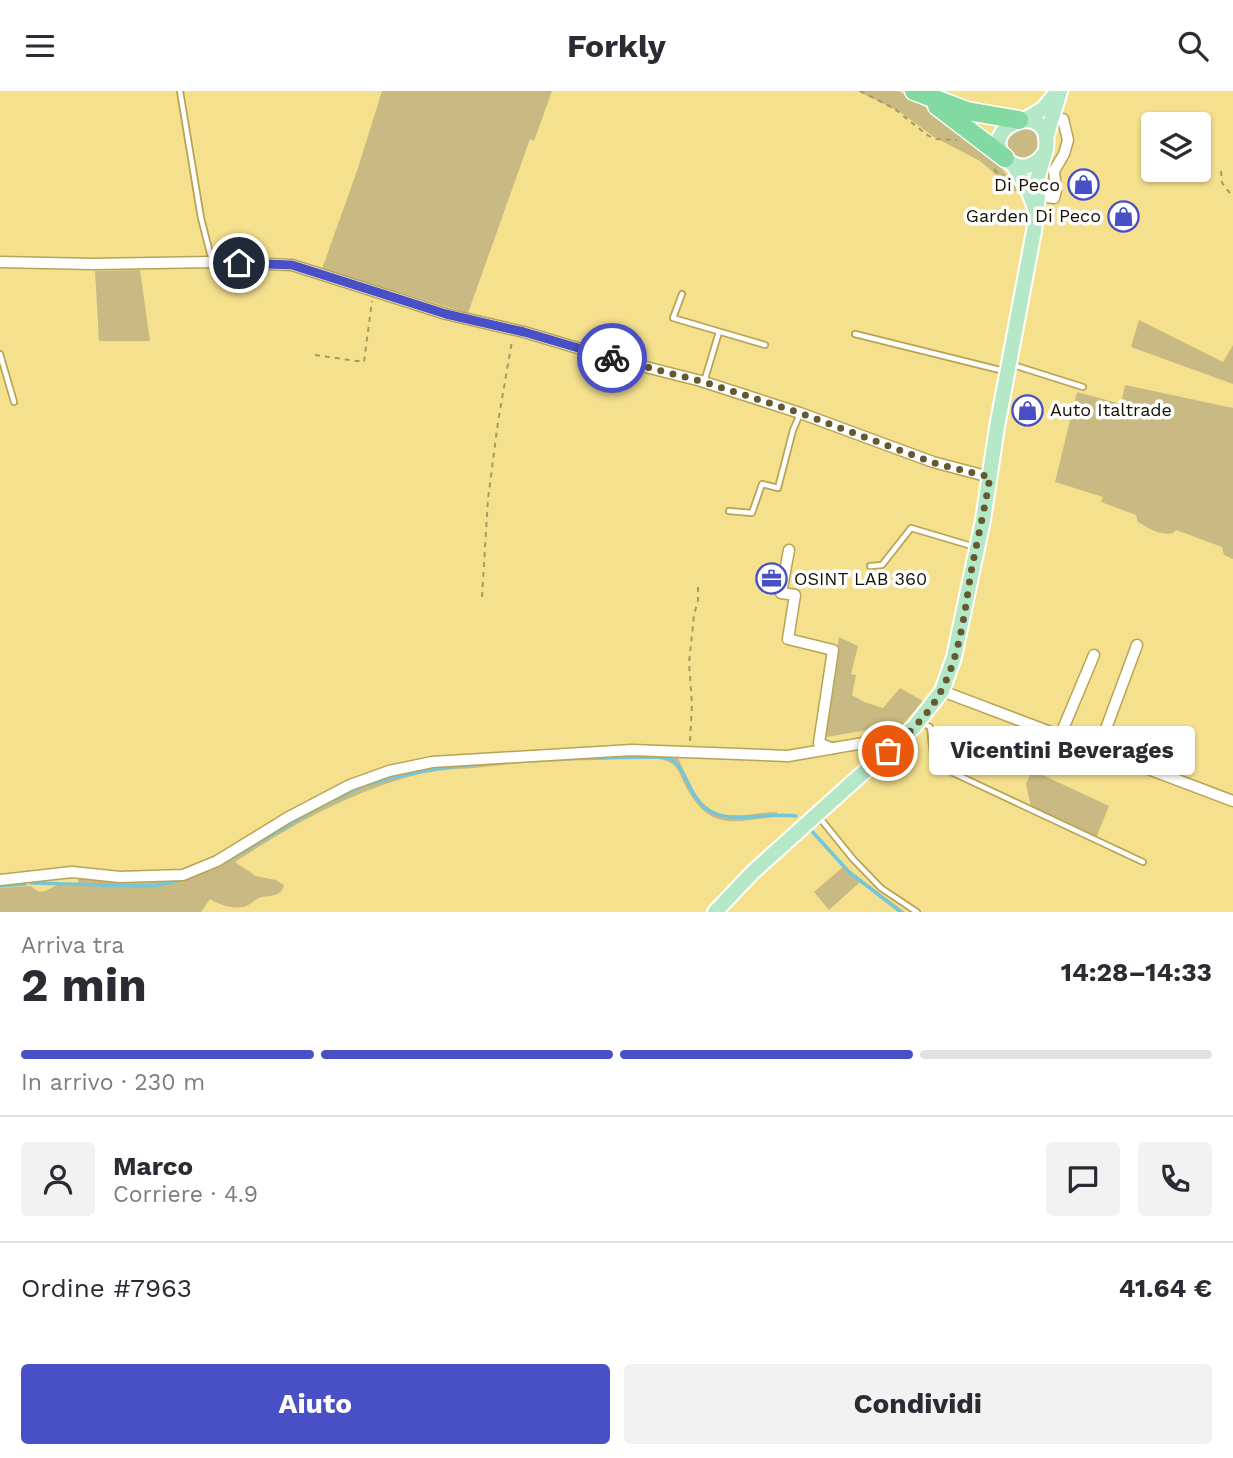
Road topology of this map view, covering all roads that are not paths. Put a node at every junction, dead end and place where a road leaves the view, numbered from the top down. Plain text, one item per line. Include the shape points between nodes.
1 (180, 91) edge
2 (1059, 91) edge
3 (919, 93) edge
4 (1063, 118) dead end
5 (1021, 120) junction
6 (1046, 138) junction
7 (1044, 154) junction
8 (1009, 161) junction
9 (1038, 196) junction
10 (1036, 212) junction
11 (212, 262) junction
12 (0, 263) edge
13 (682, 294) dead end
14 (719, 333) junction
15 (855, 334) dead end
16 (765, 345) dead end
17 (0, 354) edge
18 (1009, 368) junction
19 (704, 382) junction
20 (1083, 387) dead end
21 (14, 402) dead end
22 (800, 413) junction
23 (990, 477) junction
24 (729, 510) dead end
25 (977, 547) junction
26 (789, 549) dead end
27 (870, 566) dead end
28 (1137, 645) dead end
29 (1094, 655) dead end
30 (942, 691) junction
31 (919, 721) junction
32 (1060, 736) junction
33 (894, 745) junction
34 (834, 748) junction
35 (1098, 750) junction
36 (1233, 801) edge
37 (816, 814) junction
38 (1143, 862) dead end
39 (0, 880) edge
40 (715, 912) edge
41 (917, 912) edge

1 - 11 lane
2 - 5 main road via 1044,109
2 - 6 main road
3 - 5 highway via 983,115
3 - 8 highway
4 - 9 street via 1068,140 1054,171 1054,198
5 - 6 main road via 1040,127
5 - 8 main road via 1007,126 1000,138
6 - 7 main road
7 - 8 main road via 1034,164 1020,166
7 - 9 main road
8 - 10 main road
9 - 10 main road
10 - 18 main road
11 - 12 street
11 - 19 street via 292,265 446,314
13 - 14 lane via 673,318
14 - 16 lane
14 - 19 lane
15 - 18 lane
17 - 21 lane
18 - 20 lane
18 - 23 main road
19 - 22 street
22 - 23 street via 937,464
22 - 24 lane via 778,488 762,484 752,513
23 - 25 main road
25 - 27 lane via 911,528 882,565
25 - 30 main road via 954,657
26 - 34 street via 781,593 795,595 788,639 833,650 819,743
28 - 35 street
29 - 32 street
30 - 31 main road
30 - 32 street
31 - 33 main road
31 - 38 lane via 930,727 934,764
32 - 35 street
33 - 34 street via 882,740
33 - 37 main road
34 - 39 street via 788,756 632,750 432,762 351,785 183,875 120,877 72,872
35 - 36 street
37 - 40 main road
37 - 41 lane via 881,888

